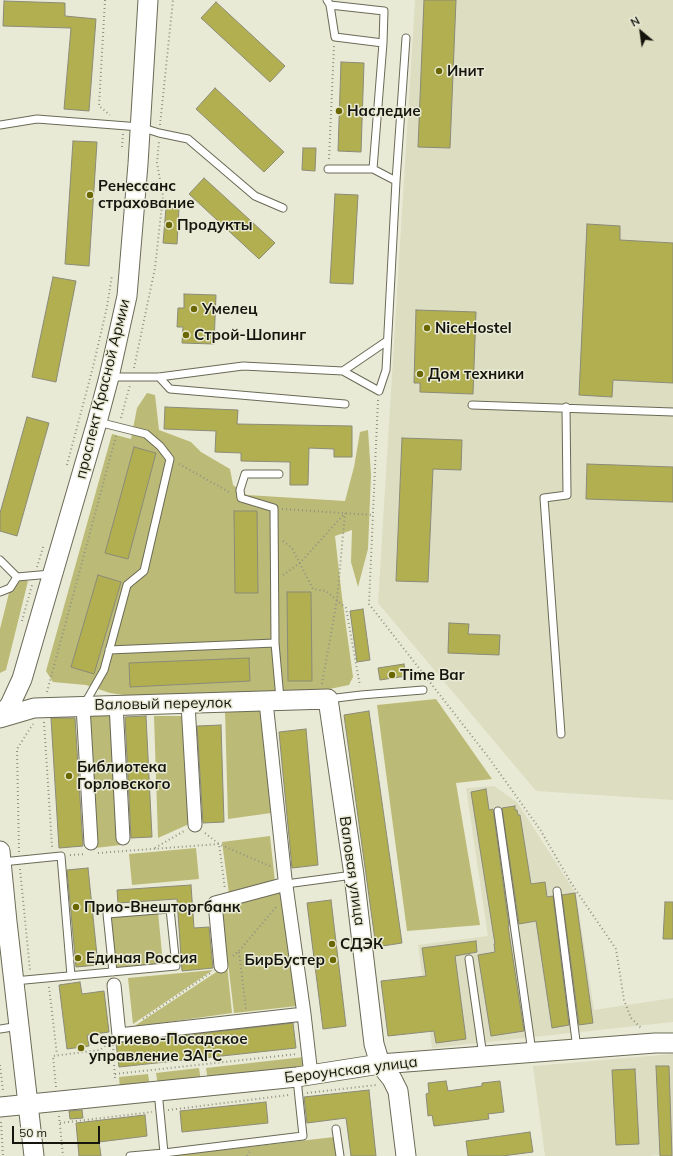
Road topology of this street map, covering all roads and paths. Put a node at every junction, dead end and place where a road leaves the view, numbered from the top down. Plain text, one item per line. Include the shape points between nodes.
1 (106, 0) edge
2 (148, 0) edge
3 (328, 2) edge
4 (335, 37) junction
5 (406, 38) dead end
6 (384, 43) junction
7 (0, 125) edge
8 (132, 126) junction
9 (122, 149) dead end
10 (328, 169) joint
11 (373, 169) junction
12 (396, 181) junction
13 (283, 208) dead end
14 (113, 272) dead end
15 (387, 341) junction
16 (343, 371) junction
17 (109, 377) junction
18 (159, 377) junction
19 (379, 390) junction
20 (345, 404) dead end
21 (472, 405) dead end
22 (566, 407) junction
23 (673, 412) edge
24 (98, 422) junction
25 (170, 459) junction
26 (67, 466) dead end
27 (279, 474) dead end
28 (241, 498) junction
29 (274, 508) junction
30 (345, 513) junction
31 (373, 515) junction
32 (274, 534) junction
33 (46, 540) dead end
34 (0, 560) edge
35 (300, 563) junction
36 (53, 574) junction
37 (34, 576) junction
38 (17, 577) junction
39 (275, 580) junction
40 (0, 592) edge
41 (337, 600) junction
42 (21, 623) dead end
43 (275, 643) junction
44 (109, 650) junction
45 (423, 690) dead end
46 (361, 695) junction
47 (324, 700) junction
48 (273, 702) junction
49 (116, 704) junction
50 (188, 704) junction
51 (83, 706) junction
52 (43, 708) junction
53 (0, 717) edge
54 (561, 734) dead end
55 (498, 811) dead end
56 (195, 825) junction
57 (123, 838) dead end
58 (91, 843) dead end
59 (153, 849) junction
60 (61, 856) junction
61 (7, 858) edge
62 (354, 875) junction
63 (285, 878) junction
64 (557, 891) dead end
65 (226, 900) junction
66 (239, 951) junction
67 (470, 959) dead end
68 (221, 966) junction
69 (113, 972) junction
70 (71, 976) junction
71 (48, 978) junction
72 (22, 980) junction
73 (114, 985) dead end
74 (304, 1014) junction
75 (247, 1020) junction
76 (138, 1022) dead end
77 (19, 1026) junction
78 (0, 1028) edge
79 (664, 1043) edge
80 (578, 1049) junction
81 (308, 1052) junction
82 (532, 1052) junction
83 (57, 1055) junction
84 (483, 1056) junction
85 (380, 1064) junction
86 (115, 1074) junction
87 (302, 1082) junction
88 (394, 1083) junction
89 (158, 1091) junction
90 (117, 1095) junction
91 (58, 1101) junction
92 (29, 1104) junction
93 (0, 1107) edge
94 (160, 1111) junction
95 (60, 1123) junction
96 (336, 1129) dead end
97 (3, 1151) dead end
98 (164, 1154) edge
99 (3, 1156) edge
100 (34, 1156) edge
101 (63, 1156) edge
102 (130, 1156) edge
103 (340, 1156) edge
104 (406, 1156) edge

1 - 8 path via 99,106
2 - 8 main road, проспект Красной Армии
3 - 4 lane
3 - 6 lane via 384,10
4 - 6 lane
4 - 10 path
5 - 12 lane
6 - 11 lane
7 - 8 lane via 37,119
8 - 9 path
8 - 13 lane via 159,134 188,138 255,196
8 - 17 main road, проспект Красной Армии via 127,296
10 - 11 lane
11 - 12 lane
12 - 15 lane
14 - 26 path via 93,367
15 - 16 lane
15 - 19 lane via 386,370
16 - 18 lane via 243,366
16 - 19 lane
17 - 18 lane
17 - 24 main road, проспект Красной Армии
18 - 20 lane via 170,389
19 - 31 path
21 - 22 lane
22 - 23 lane
22 - 54 lane via 567,495 544,498
24 - 25 lane via 146,434
24 - 36 main road, проспект Красной Армии
25 - 28 path
25 - 44 lane via 144,571 127,585
27 - 28 lane via 245,474 240,490
28 - 29 lane
29 - 30 path
29 - 32 lane
30 - 31 path
30 - 35 path
30 - 41 path
31 - 79 path via 369,604 489,758 541,831 571,883 616,948 624,1000 631,1018
32 - 35 path via 292,548
32 - 39 lane
33 - 37 path
34 - 38 lane
35 - 39 path
35 - 41 path via 313,589 326,591
36 - 37 lane
36 - 53 main road, проспект Красной Армии via 22,679 10,704
37 - 38 lane
37 - 42 path
38 - 40 lane via 10,588
39 - 43 lane
41 - 46 path via 346,608
41 - 47 path
43 - 44 lane
43 - 48 lane
44 - 51 lane via 104,670
45 - 46 lane
46 - 47 lane
47 - 48 main road, Валовый переулок
47 - 62 main road, Валовая улица
48 - 50 main road, Валовый переулок
48 - 63 street
49 - 50 main road, Валовый переулок
49 - 51 main road, Валовый переулок
49 - 57 street
50 - 56 street
51 - 52 main road, Валовый переулок
51 - 58 street
52 - 53 main road, Валовый переулок
52 - 61 path via 17,749
55 - 82 lane
56 - 59 path
56 - 65 path via 219,844
59 - 60 path
59 - 63 path via 219,844
60 - 61 lane
60 - 70 lane
61 - 72 main road
61 - 72 path
62 - 63 lane
62 - 85 main road, Валовая улица via 374,1044
63 - 65 street
63 - 66 path via 280,903
63 - 74 street
64 - 80 lane
65 - 68 street via 215,902
66 - 68 path
66 - 75 path
67 - 84 lane
68 - 76 path
69 - 69 lane via 176,966 170,909 107,914
69 - 70 lane
70 - 71 lane
71 - 72 lane
71 - 83 path
72 - 77 main road
73 - 75 street via 119,1035
74 - 75 street
74 - 81 street
77 - 78 lane
77 - 92 main road
79 - 80 main road, Бероунская улица
80 - 82 main road, Бероунская улица
81 - 86 path
81 - 87 street
82 - 84 main road, Бероунская улица
83 - 86 path via 100,1050 112,1040
83 - 91 path via 53,1056
84 - 85 main road, Бероунская улица
85 - 87 main road, Бероунская улица
85 - 88 main road, Валовая улица
86 - 90 path
87 - 88 path
87 - 89 main road, Бероунская улица
87 - 94 path
87 - 98 lane via 303,1136
88 - 104 main road, Валовая улица via 398,1091
89 - 90 main road, Бероунская улица
89 - 94 lane
90 - 91 main road, Бероунская улица
91 - 92 main road, Бероунская улица
91 - 95 path
92 - 93 main road, Бероунская улица
92 - 100 main road
94 - 95 path
94 - 98 lane
95 - 101 path
96 - 103 lane
97 - 99 path
98 - 102 lane

